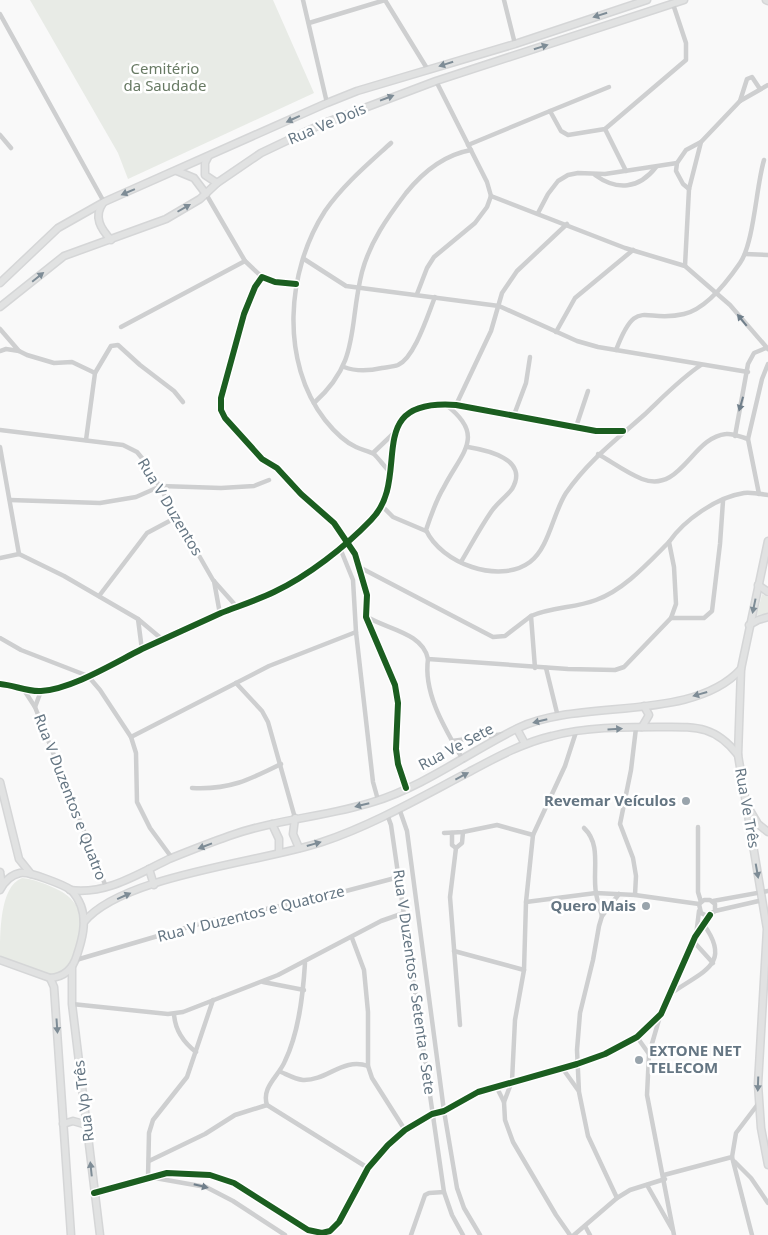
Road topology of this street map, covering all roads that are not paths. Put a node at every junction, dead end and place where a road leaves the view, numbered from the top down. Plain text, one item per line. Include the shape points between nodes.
1 (303, 0) edge
2 (385, 0) edge
3 (504, 0) edge
4 (647, 0) edge
5 (684, 0) edge
6 (673, 4) junction
7 (1, 17) edge
8 (309, 23) junction
9 (516, 44) junction
10 (428, 70) junction
11 (436, 81) junction
12 (768, 85) edge
13 (609, 87) dead end
14 (760, 89) junction
15 (740, 101) junction
16 (327, 103) junction
17 (550, 111) junction
18 (605, 129) junction
19 (0, 135) edge
20 (391, 142) dead end
21 (701, 142) junction
22 (468, 145) junction
23 (11, 148) dead end
24 (471, 150) junction
25 (208, 157) junction
26 (764, 160) dead end
27 (677, 163) junction
28 (657, 166) junction
29 (178, 170) junction
30 (626, 171) junction
31 (595, 175) junction
32 (217, 183) junction
33 (689, 188) junction
34 (206, 194) junction
35 (491, 196) junction
36 (104, 202) junction
37 (538, 213) junction
38 (567, 224) junction
39 (111, 240) junction
40 (633, 250) junction
41 (745, 254) junction
42 (768, 255) edge
43 (304, 259) junction
44 (245, 261) junction
45 (685, 266) junction
46 (262, 277) junction
47 (0, 283) edge
48 (296, 284) junction
49 (358, 288) junction
50 (716, 291) junction
51 (417, 294) junction
52 (435, 297) junction
53 (499, 306) junction
54 (0, 307) edge
55 (121, 326) dead end
56 (0, 328) edge
57 (556, 332) junction
58 (767, 348) edge
59 (616, 350) junction
60 (0, 351) edge
61 (20, 351) junction
62 (530, 357) dead end
63 (768, 364) edge
64 (701, 365) junction
65 (344, 367) junction
66 (748, 372) junction
67 (95, 373) junction
68 (588, 391) dead end
69 (183, 402) dead end
70 (314, 403) junction
71 (445, 404) junction
72 (456, 405) junction
73 (514, 416) junction
74 (576, 427) junction
75 (735, 427) junction
76 (0, 430) edge
77 (623, 431) junction
78 (395, 432) junction
79 (727, 434) junction
80 (735, 436) junction
81 (748, 439) junction
82 (86, 440) junction
83 (0, 446) edge
84 (468, 447) junction
85 (373, 453) junction
86 (598, 454) junction
87 (390, 471) junction
88 (269, 480) dead end
89 (161, 486) junction
90 (759, 494) junction
91 (768, 495) edge
92 (10, 500) junction
93 (723, 501) junction
94 (382, 506) junction
95 (177, 517) junction
96 (427, 533) junction
97 (669, 542) junction
98 (768, 542) edge
99 (347, 543) junction
100 (340, 548) junction
101 (19, 554) junction
102 (0, 558) edge
103 (461, 562) junction
104 (361, 568) junction
105 (213, 580) junction
106 (758, 585) junction
107 (768, 592) edge
108 (99, 596) junction
109 (237, 607) junction
110 (220, 614) junction
111 (531, 616) junction
112 (366, 617) junction
113 (768, 617) edge
114 (138, 618) junction
115 (671, 618) junction
116 (749, 626) junction
117 (356, 632) junction
118 (0, 638) edge
119 (163, 640) junction
120 (142, 650) junction
121 (428, 659) junction
122 (535, 668) junction
123 (546, 668) junction
124 (740, 669) junction
125 (88, 676) junction
126 (236, 683) junction
127 (0, 684) edge
128 (24, 690) junction
129 (41, 691) junction
130 (644, 706) junction
131 (35, 707) junction
132 (558, 717) junction
133 (639, 727) junction
134 (517, 728) junction
135 (576, 732) junction
136 (510, 733) junction
137 (131, 737) junction
138 (452, 741) junction
139 (525, 744) junction
140 (738, 755) junction
141 (463, 760) junction
142 (281, 764) junction
143 (0, 782) edge
144 (192, 788) dead end
145 (406, 788) junction
146 (378, 800) junction
147 (745, 801) junction
148 (0, 805) edge
149 (399, 808) junction
150 (387, 814) junction
151 (8, 816) junction
152 (295, 818) junction
153 (272, 824) junction
154 (698, 827) dead end
155 (584, 828) dead end
156 (463, 832) junction
157 (768, 832) edge
158 (444, 833) dead end
159 (452, 833) junction
160 (533, 835) junction
161 (299, 848) junction
162 (456, 848) junction
163 (280, 852) junction
164 (172, 858) junction
165 (150, 869) junction
166 (0, 872) edge
167 (31, 874) junction
168 (399, 877) junction
169 (154, 885) junction
170 (1, 888) edge
171 (106, 888) junction
172 (70, 890) junction
173 (764, 891) edge
174 (596, 893) junction
175 (618, 894) junction
176 (634, 895) junction
177 (763, 900) junction
178 (526, 902) junction
179 (713, 902) junction
180 (700, 903) junction
181 (699, 910) junction
182 (715, 910) junction
183 (404, 912) junction
184 (710, 915) junction
185 (602, 916) junction
186 (84, 922) junction
187 (704, 925) junction
188 (352, 938) junction
189 (694, 940) junction
190 (454, 951) junction
191 (0, 960) edge
192 (76, 960) junction
193 (305, 963) junction
194 (713, 963) junction
195 (72, 967) junction
196 (524, 970) junction
197 (50, 978) junction
198 (262, 982) junction
199 (767, 985) edge
200 (304, 990) junction
201 (672, 993) junction
202 (212, 1000) junction
203 (72, 1004) junction
204 (174, 1014) junction
205 (661, 1014) junction
206 (460, 1025) dead end
207 (637, 1037) junction
208 (196, 1052) junction
209 (649, 1054) junction
210 (577, 1064) junction
211 (368, 1066) junction
212 (563, 1069) junction
213 (280, 1072) junction
214 (512, 1081) junction
215 (496, 1086) junction
216 (579, 1092) junction
217 (504, 1102) junction
218 (758, 1104) junction
219 (267, 1105) junction
220 (444, 1111) junction
221 (432, 1114) junction
222 (63, 1124) junction
223 (87, 1125) junction
224 (405, 1130) junction
225 (734, 1159) junction
226 (149, 1161) junction
227 (768, 1166) edge
228 (368, 1168) junction
229 (664, 1177) junction
230 (150, 1178) junction
231 (647, 1185) junction
232 (444, 1192) junction
233 (94, 1193) junction
234 (617, 1198) junction
235 (768, 1203) edge
236 (585, 1226) junction
237 (335, 1227) junction
238 (674, 1234) edge
239 (71, 1235) edge
240 (100, 1235) edge
241 (285, 1235) edge
242 (330, 1235) edge
243 (410, 1235) edge
244 (463, 1235) edge
245 (480, 1235) edge
246 (572, 1235) edge
247 (590, 1235) edge
248 (752, 1235) edge

1 - 8 street
2 - 8 street
2 - 10 street
3 - 9 street
4 -> 9 main road, Rua Ve Dois
5 - 6 main road, Rua Ve Dois
11 -> 6 main road, Rua Ve Dois
6 - 18 street via 686,43 686,60
7 - 36 street
8 - 16 street
9 -> 10 main road, Rua Ve Dois
10 - 16 main road, Rua Ve Dois
11 - 22 street
32 -> 11 main road, Rua Ve Dois via 261,153 289,139
12 - 14 street
13 - 17 street
14 - 15 street
14 - 15 street via 752,77 747,79
15 - 21 street
16 -> 25 main road, Rua Ve Dois
17 - 18 street via 561,131 568,135
17 - 22 street
18 - 30 street
19 - 23 street
20 - 43 street via 357,174 325,212
21 - 27 street via 686,150
21 - 33 street
22 - 24 street
24 - 35 street
24 - 49 street via 444,158 412,185 379,231
25 - 29 main road, Rua Ve Dois
25 - 32 main road via 204,163 205,175
26 - 41 street
27 - 28 street
27 - 33 street via 676,171
28 - 30 street
28 - 31 street via 648,177 627,186 607,184
29 - 34 main road via 194,178
29 -> 36 main road, Rua Ve Dois
30 - 31 street
31 - 37 street via 578,173 558,181
32 - 34 main road, Rua Ve Dois
33 - 45 street
39 -> 34 main road, Rua Ve Dois via 166,219
34 - 44 street
35 - 37 street
35 - 51 street via 475,224 434,257
36 - 39 main road via 98,216 100,227
36 - 47 main road, Rua Ve Dois via 58,228
37 - 38 street
38 - 40 street
38 - 53 street via 517,271 502,293
54 -> 39 main road, Rua Ve Dois via 64,256
40 - 45 street
40 - 57 street via 575,298
41 - 42 street
41 - 50 street
43 - 48 street
43 - 49 street via 338,282
44 - 46 street
44 - 55 street
45 - 50 street
46 - 48 street
46 - 99 street via 244,314 221,398 221,410 262,459 277,468 300,494 334,523
48 - 70 street via 295,339 299,366
49 - 51 street
49 - 65 street via 352,341
58 -> 50 street
50 - 59 street via 701,306 686,314 645,314 635,318 624,330
51 - 52 street
52 - 53 street
52 - 65 street via 416,343 398,365 372,371
53 - 57 street
53 - 72 street via 491,331
56 - 61 street
57 - 59 street via 577,341
58 - 66 street via 751,357
59 - 64 street
60 - 61 street
61 - 67 street via 54,363 72,362
62 - 73 street via 526,382
63 - 81 street
64 - 66 street
64 - 77 street
65 - 70 street
66 -> 75 street
67 - 69 street via 108,350 118,345
67 - 82 street
68 - 74 street
70 - 85 street via 354,447
71 - 72 street
71 - 78 street via 436,403 408,414
71 - 84 street via 465,424
72 - 73 street
73 - 74 street
74 - 77 street
75 - 79 street
75 - 80 street
76 - 82 street, Rua V Duzentos
77 - 86 street
78 - 85 street
78 - 87 street
79 - 80 street
79 - 86 street via 705,443 679,472 656,480 643,480
80 - 81 street
81 - 90 street
82 - 89 street, Rua V Duzentos via 123,445 137,452
83 - 92 street
84 - 96 street via 444,487
84 - 103 street via 500,455 509,461 516,479
85 - 87 street
86 - 103 street via 565,495 544,546 530,562 517,570 487,573
87 - 94 street
88 - 89 street via 254,486 220,488
89 - 92 street via 136,496 100,503
89 - 95 street, Rua V Duzentos
90 - 91 street
90 - 93 street via 744,493
92 - 101 street
93 - 97 street via 692,518
93 - 115 street via 710,616
94 - 96 street via 394,517
94 - 99 street
95 - 105 street, Rua V Duzentos
95 - 108 street via 147,533
96 - 103 street
97 - 111 street via 623,583 596,600
97 - 115 street via 676,604
98 - 106 main road, Rua Ve Três
99 - 100 street
99 - 104 street
100 - 109 street via 290,583
100 - 117 street via 353,580
101 - 102 street
101 - 108 street
104 - 111 street via 493,637 506,636
104 - 112 street via 367,595
105 - 109 street, Rua V Duzentos
105 - 110 street, Rua V Duzentos
106 - 107 main road
106 -> 116 main road, Rua Ve Três
108 - 114 street
109 - 110 street
110 - 119 street
111 - 122 street
112 - 121 street via 423,645
112 - 145 street via 395,685 398,703 396,750
113 - 116 main road
114 - 119 street
114 - 120 street
115 - 123 street via 624,667 615,670
116 - 124 main road, Rua Ve Três
117 - 126 street via 269,666
117 - 146 street via 373,782
118 - 125 street via 21,650
119 - 120 street
120 - 125 street
121 - 122 street
121 - 138 street via 429,688
122 - 123 street
123 - 132 street
124 -> 130 main road, Rua Ve Sete via 715,689
124 - 140 main road, Rua Ve Três
125 - 129 street
125 - 137 street
126 - 137 street
126 - 142 street via 262,711 273,734
127 - 128 street
128 - 129 street
128 - 131 street, Rua V Duzentos e Quatro
129 - 131 street, Rua V Duzentos e Quatro
130 - 132 main road, Rua Ve Sete
130 - 133 main road via 649,715
131 - 171 street, Rua V Duzentos e Quatro
132 -> 134 main road, Rua Ve Sete
135 -> 133 main road, Rua Ve Sete
133 - 140 main road, Rua Ve Sete via 705,729 729,744
133 - 176 street via 620,824 633,858 636,876
134 - 136 main road, Rua Ve Sete
134 - 139 main road
135 - 139 main road, Rua Ve Sete via 552,735
135 - 160 street via 565,766
136 - 138 street
136 - 141 main road, Rua Ve Sete
137 - 164 street via 136,753 137,802 150,828
138 - 141 street
149 -> 139 main road, Rua Ve Sete
140 - 147 main road, Rua Ve Três
141 - 145 main road, Rua Ve Sete
142 - 144 street via 230,787 214,790
142 - 152 street
143 - 151 main road
145 - 146 main road, Rua Ve Sete
146 -> 152 main road, Rua Ve Sete
147 - 157 main road via 758,824
147 -> 173 main road, Rua Ve Três
148 - 151 main road
149 - 150 main road, Rua Ve Sete
149 - 220 street via 407,831
161 -> 150 main road, Rua Ve Sete via 322,842
150 - 168 street, Rua V Duzentos e Setenta e Sete
151 - 167 main road via 19,859
152 - 153 main road, Rua Ve Sete
152 - 161 main road via 293,834
153 - 163 main road via 279,839
153 -> 164 main road, Rua Ve Sete
154 - 180 street
155 - 174 street via 594,844
156 - 159 street
156 - 160 street via 497,825
156 - 162 street via 462,843
158 - 159 street
159 - 162 street via 452,845
160 - 178 street
161 - 163 main road, Rua Ve Sete
162 - 190 street via 450,897
163 - 169 main road, Rua Ve Sete via 223,864
164 - 165 main road, Rua Ve Sete
165 - 169 main road
165 - 171 main road, Rua Ve Sete
166 - 170 main road
167 - 170 main road via 20,873 11,877
167 - 172 main road
168 - 183 street, Rua V Duzentos e Setenta e Sete
168 - 192 street, Rua V Duzentos e Quatorze via 327,896 209,920
186 -> 169 main road, Rua Ve Sete via 124,895
171 - 172 main road, Rua Ve Sete
172 - 186 main road via 81,906
173 - 177 main road, Rua Ve Três
173 - 179 street
174 - 175 street
174 - 178 street
174 - 185 street
175 - 176 street
175 - 185 street
176 - 180 street
177 - 182 street
177 - 199 main road, Rua Ve Três via 767,929
178 - 196 street
179 - 180 street via 707,899
179 - 182 street
180 - 181 street
181 - 184 street
181 - 189 street
182 - 184 street
183 - 188 street
183 - 221 street, Rua V Duzentos e Setenta e Sete
184 - 187 street
185 - 210 street via 578,1024
186 - 192 main road
187 - 189 street
187 - 194 street via 716,945
188 - 193 street
188 - 211 street via 364,970
189 - 194 street
189 - 201 street
190 - 196 street
190 - 206 street
191 - 197 main road
192 - 195 main road
193 - 198 street
193 - 200 street
194 - 201 street
195 - 197 main road via 65,974
195 - 203 main road, Rua Vp Três
196 - 214 street via 515,1020
197 -> 222 main road, Rua Vp Três via 54,987
198 - 200 street
198 - 202 street
199 -> 218 main road, Rua Ve Três
200 - 213 street via 292,1045
201 - 205 street
202 - 204 street
202 - 208 street
203 - 204 street
203 - 223 main road, Rua Vp Três
204 - 208 street via 178,1032
205 - 207 street
205 - 209 street
207 - 209 street
207 - 210 street
208 - 226 street via 187,1077 154,1120 149,1133
209 - 229 street via 647,1095
210 - 212 street
210 - 216 street
211 - 213 street via 345,1064 303,1080
211 - 224 street via 372,1078
212 - 214 street
212 - 216 street
213 - 219 street via 267,1090
214 - 215 street
214 - 217 street
215 - 217 street
215 - 220 street via 465,1097
216 - 234 street via 588,1136
217 - 246 street via 505,1120 513,1142 556,1215
218 - 225 street via 736,1133
218 - 227 main road, Rua Ve Três
219 - 226 street via 235,1115 205,1134
219 - 228 street
220 - 221 street
220 - 245 street via 457,1188 464,1208
221 - 224 street
221 - 232 street, Rua V Duzentos e Setenta e Sete
222 - 223 main road via 74,1121
222 - 239 main road, Rua Vp Três
233 -> 223 main road, Rua Vp Três
224 - 228 street
225 - 229 street
225 - 235 street
225 - 248 street
226 - 230 street
228 - 237 street
229 - 231 street
229 - 238 street
230 - 233 street
230 - 237 street via 184,1173 223,1178 308,1230 322,1233
230 -> 241 street via 206,1187
231 - 234 street
231 - 238 street
232 - 243 street via 425,1195
232 - 244 street, Rua V Duzentos e Setenta e Sete
233 - 240 main road, Rua Vp Três
234 - 236 street
236 - 246 street
236 - 247 street
237 - 242 street

